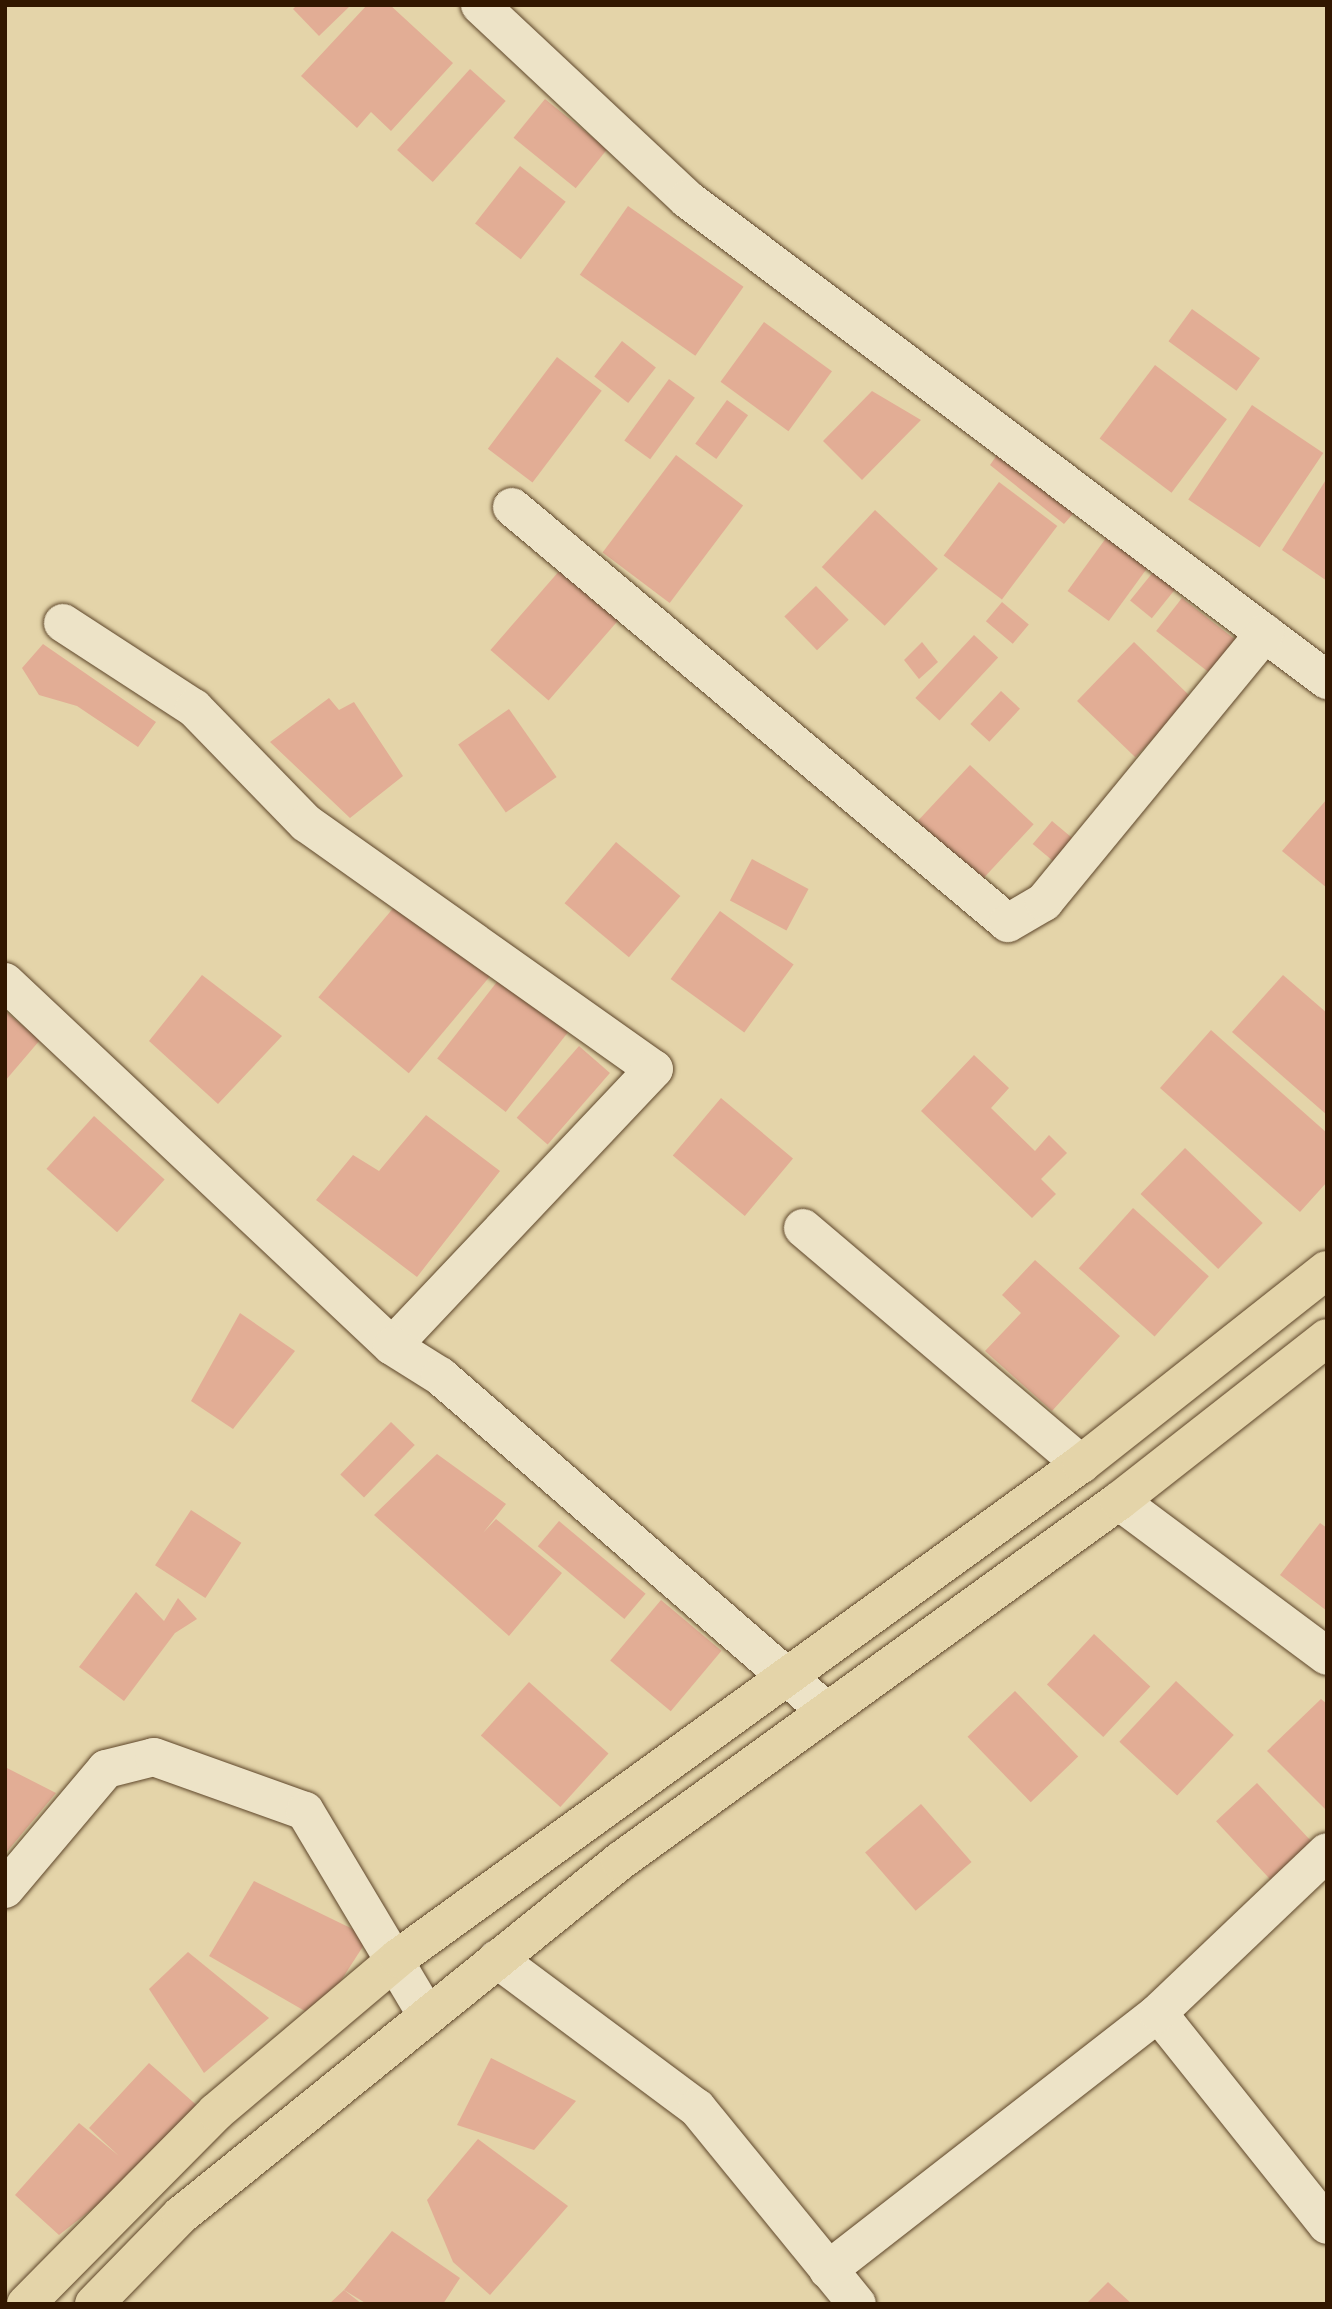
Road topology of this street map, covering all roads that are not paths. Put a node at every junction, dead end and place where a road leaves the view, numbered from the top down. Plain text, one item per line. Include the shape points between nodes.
1 (480, 5) edge
2 (512, 507) dead end
3 (64, 623) dead end
4 (1265, 632) junction
5 (1327, 680) edge
6 (5, 982) edge
7 (803, 1227) dead end
8 (1327, 1270) edge
9 (1327, 1338) edge
10 (392, 1346) junction
11 (1081, 1464) junction
12 (1119, 1502) junction
13 (1327, 1656) edge
14 (789, 1675) junction
15 (824, 1709) junction
16 (1327, 1852) edge
17 (5, 1889) edge
18 (398, 1958) junction
19 (497, 1959) junction
20 (1158, 2013) junction
21 (426, 2014) junction
22 (1327, 2225) edge
23 (828, 2270) junction
24 (26, 2304) edge
25 (94, 2304) edge
26 (857, 2304) edge

1 - 4 street via 687,199
2 - 4 street via 1008,923 1044,902
3 - 10 street via 194,708 306,823 653,1069
4 - 5 street
6 - 10 street
7 - 11 street
8 - 11 highway
9 - 12 highway
10 - 14 street via 440,1376
11 - 14 highway
12 - 13 street
12 - 15 highway
14 - 15 street
14 - 18 highway via 506,1886
15 - 19 highway
16 - 20 street
17 - 18 street via 106,1769 154,1757 305,1811
18 - 21 street
18 - 24 highway via 216,2112
19 - 21 highway
19 - 23 street via 697,2108
20 - 22 street
20 - 23 street
21 - 25 highway via 181,2216
23 - 26 street

